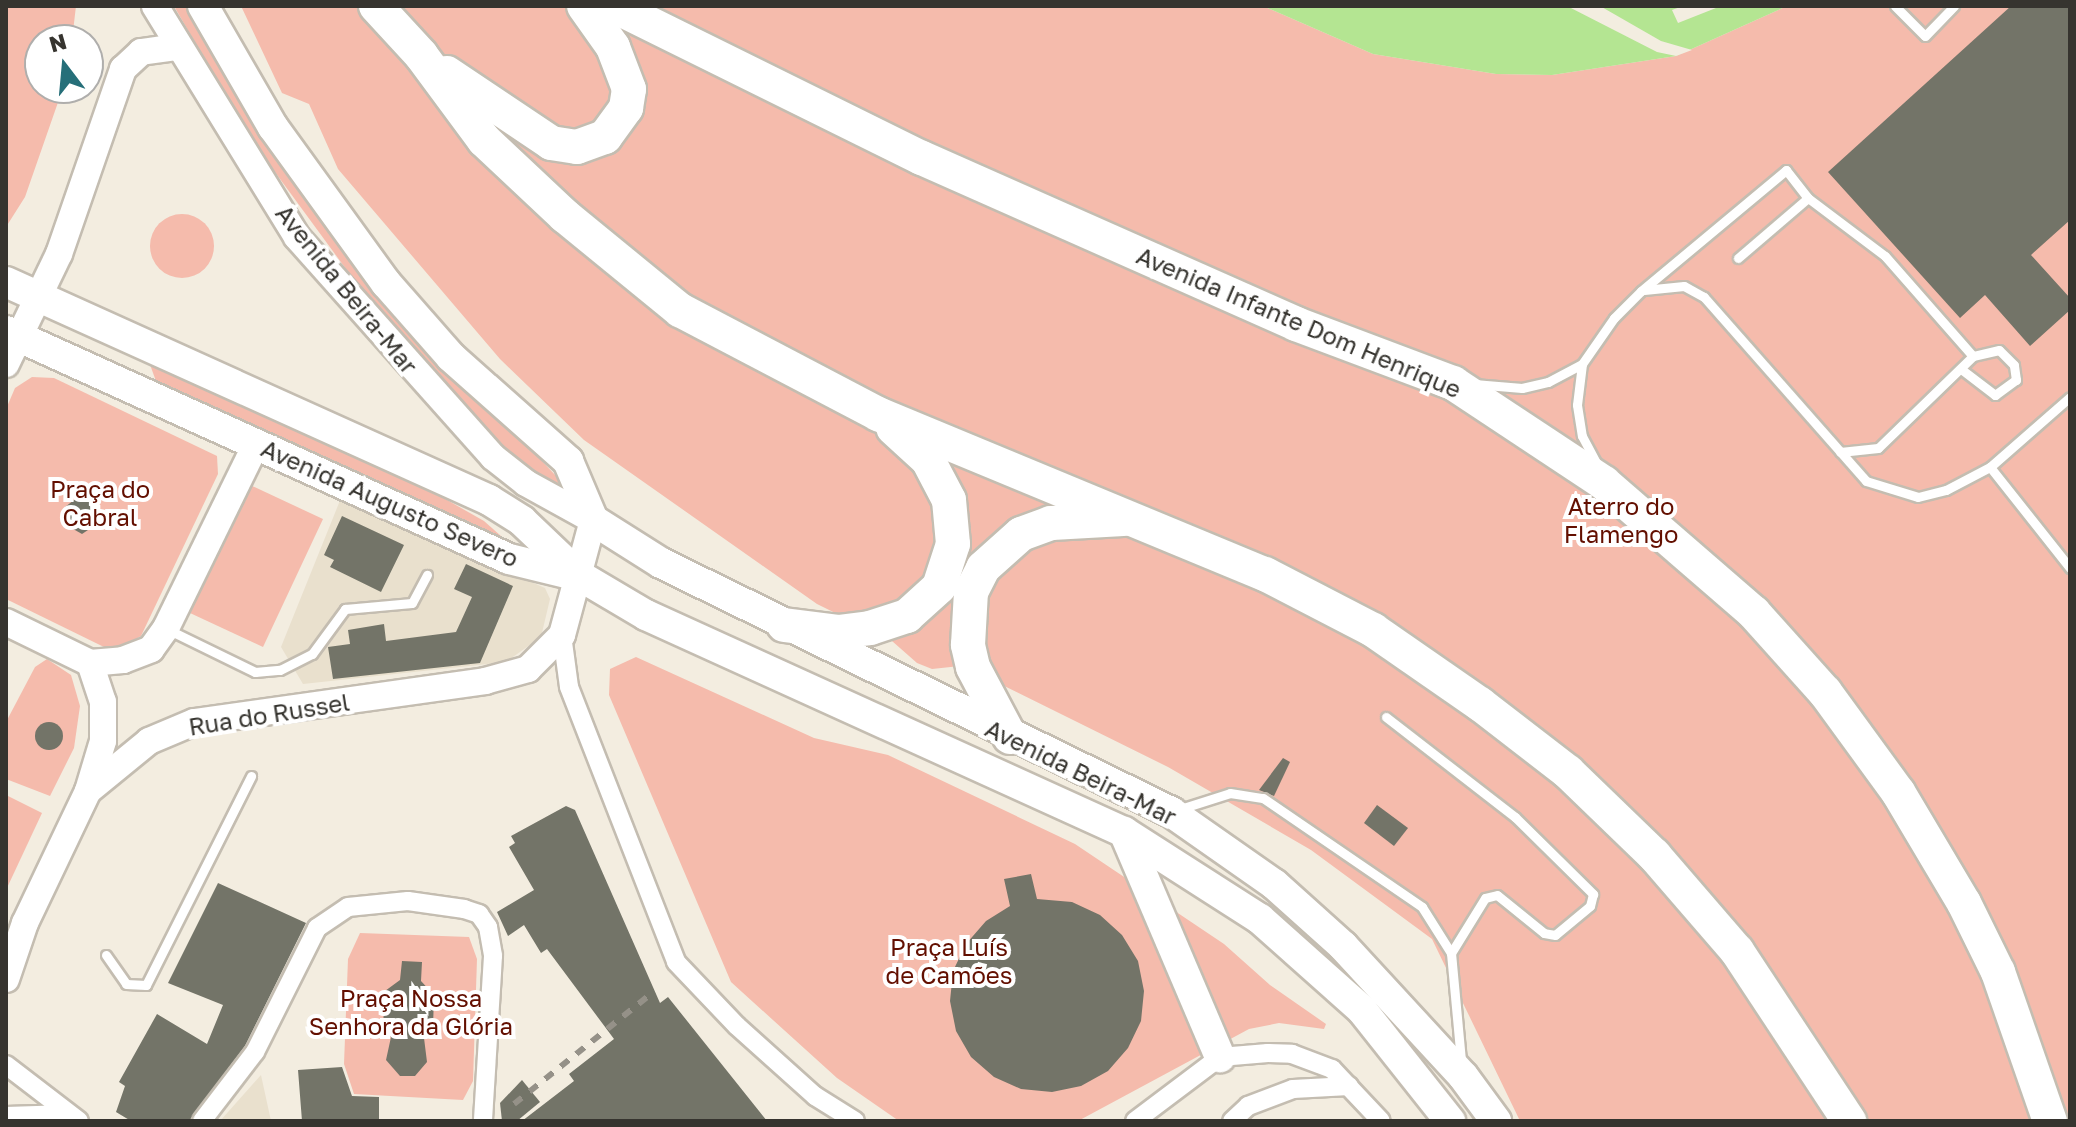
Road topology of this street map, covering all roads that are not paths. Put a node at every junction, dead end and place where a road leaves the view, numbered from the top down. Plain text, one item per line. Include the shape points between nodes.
1 (155, 6) edge
2 (203, 6) edge
3 (376, 6) edge
4 (584, 6) edge
5 (614, 6) edge
6 (1895, 6) edge
7 (1954, 6) edge
8 (178, 47) junction
9 (421, 55) junction
10 (1808, 198) junction
11 (1738, 258) dead end
12 (6, 282) edge
13 (1641, 291) junction
14 (39, 298) junction
15 (10, 344) edge
16 (1973, 356) junction
17 (1582, 364) junction
18 (1961, 369) junction
19 (1453, 383) junction
20 (2070, 397) edge
21 (878, 414) junction
22 (256, 444) junction
23 (1840, 452) junction
24 (1990, 467) junction
25 (1604, 483) junction
26 (1136, 518) junction
27 (593, 520) junction
28 (2070, 568) edge
29 (427, 575) dead end
30 (580, 576) junction
31 (6, 622) edge
32 (784, 625) junction
33 (166, 628) junction
34 (562, 635) junction
35 (90, 663) junction
36 (1386, 717) dead end
37 (1010, 737) junction
38 (251, 776) dead end
39 (88, 791) junction
40 (1171, 812) junction
41 (1124, 832) junction
42 (1451, 953) junction
43 (106, 955) dead end
44 (6, 979) edge
45 (1220, 1057) junction
46 (6, 1065) edge
47 (1463, 1076) junction
48 (1349, 1086) junction
49 (6, 1116) edge
50 (73, 1117) edge
51 (202, 1121) edge
52 (483, 1121) edge
53 (855, 1121) edge
54 (1135, 1121) edge
55 (1232, 1121) edge
56 (1381, 1121) edge
57 (1450, 1121) edge
58 (1496, 1121) edge
59 (1849, 1121) edge
60 (2050, 1121) edge

1 - 8 main road, Avenida Beira-Mar
2 - 27 main road, Avenida Beira-Mar via 273,127 386,283 451,357 568,461
3 - 9 highway
4 - 9 highway via 613,47 629,89 618,123 590,144 562,147 532,133
5 - 19 highway, Avenida Infante Dom Henrique via 937,165 1296,324
6 - 7 lane via 1925,36
8 - 14 main road via 141,52 123,69
8 - 27 main road, Avenida Beira-Mar via 297,237 449,413 526,483
9 - 21 highway via 484,140 621,264 680,310
10 - 11 lane
10 - 13 lane via 1786,170
10 - 16 lane via 1885,256
12 - 14 main road, Avenida Augusto Severo
13 - 17 lane via 1614,318
13 - 23 lane via 1684,286 1704,297
14 - 15 main road
14 - 30 main road, Avenida Augusto Severo via 489,500 522,521
15 - 22 main road, Avenida Augusto Severo
16 - 18 lane
16 - 18 lane via 1999,350 2014,365 2016,380 1995,395
17 - 19 lane via 1548,382 1522,388
17 - 25 lane via 1577,405 1582,436
18 - 23 lane via 1878,448
19 - 25 highway, Avenida Infante Dom Henrique
20 - 24 lane
21 - 26 highway
21 - 32 highway via 928,460 949,500 953,544 939,587 907,616 870,628 838,632
22 - 30 main road, Avenida Augusto Severo via 509,559
22 - 33 main road
23 - 24 lane via 1866,481 1918,497 1946,490
24 - 28 lane
25 - 60 highway, Avenida Infante Dom Henrique via 1754,613 1825,692 1898,792 1998,972
26 - 37 highway via 1051,523 1021,534 983,568 971,592 968,645
26 - 59 highway via 1265,574 1373,630 1568,772 1654,855 1737,951
27 - 30 main road, Rua do Russel
27 - 32 main road, Avenida Beira-Mar via 661,563
29 - 33 lane via 412,603 345,609 312,654 280,670 255,672
30 - 34 main road, Rua do Russel
30 - 41 main road, Avenida Beira-Mar via 646,615
31 - 35 main road
32 - 37 main road, Avenida Beira-Mar
33 - 35 main road via 151,649 123,660
34 - 39 main road, Rua do Russel via 543,659 510,676 194,722 149,741
34 - 53 street, Rua do Russel via 569,687 676,962 793,1076
35 - 39 main road via 103,702 103,741
36 - 42 lane via 1515,817 1593,894 1590,906 1555,935 1544,933 1497,895 1485,898
37 - 40 main road, Avenida Beira-Mar
38 - 43 lane via 146,985 126,984
39 - 44 main road, Rua do Russel via 25,923
40 - 42 lane via 1230,793 1263,798 1422,907
40 - 47 main road, Avenida Beira-Mar via 1286,894 1343,946
41 - 45 main road
41 - 57 main road, Avenida Beira-Mar via 1260,919 1362,1010
42 - 47 lane
45 - 48 street via 1292,1054 1320,1062
45 - 54 street
46 - 50 street
47 - 58 main road, Avenida Beira-Mar
48 - 55 street via 1293,1089 1248,1106
48 - 56 street
49 - 50 street
51 - 52 street via 255,1052 317,928 348,907 408,901 464,909 479,914 488,927 493,956

